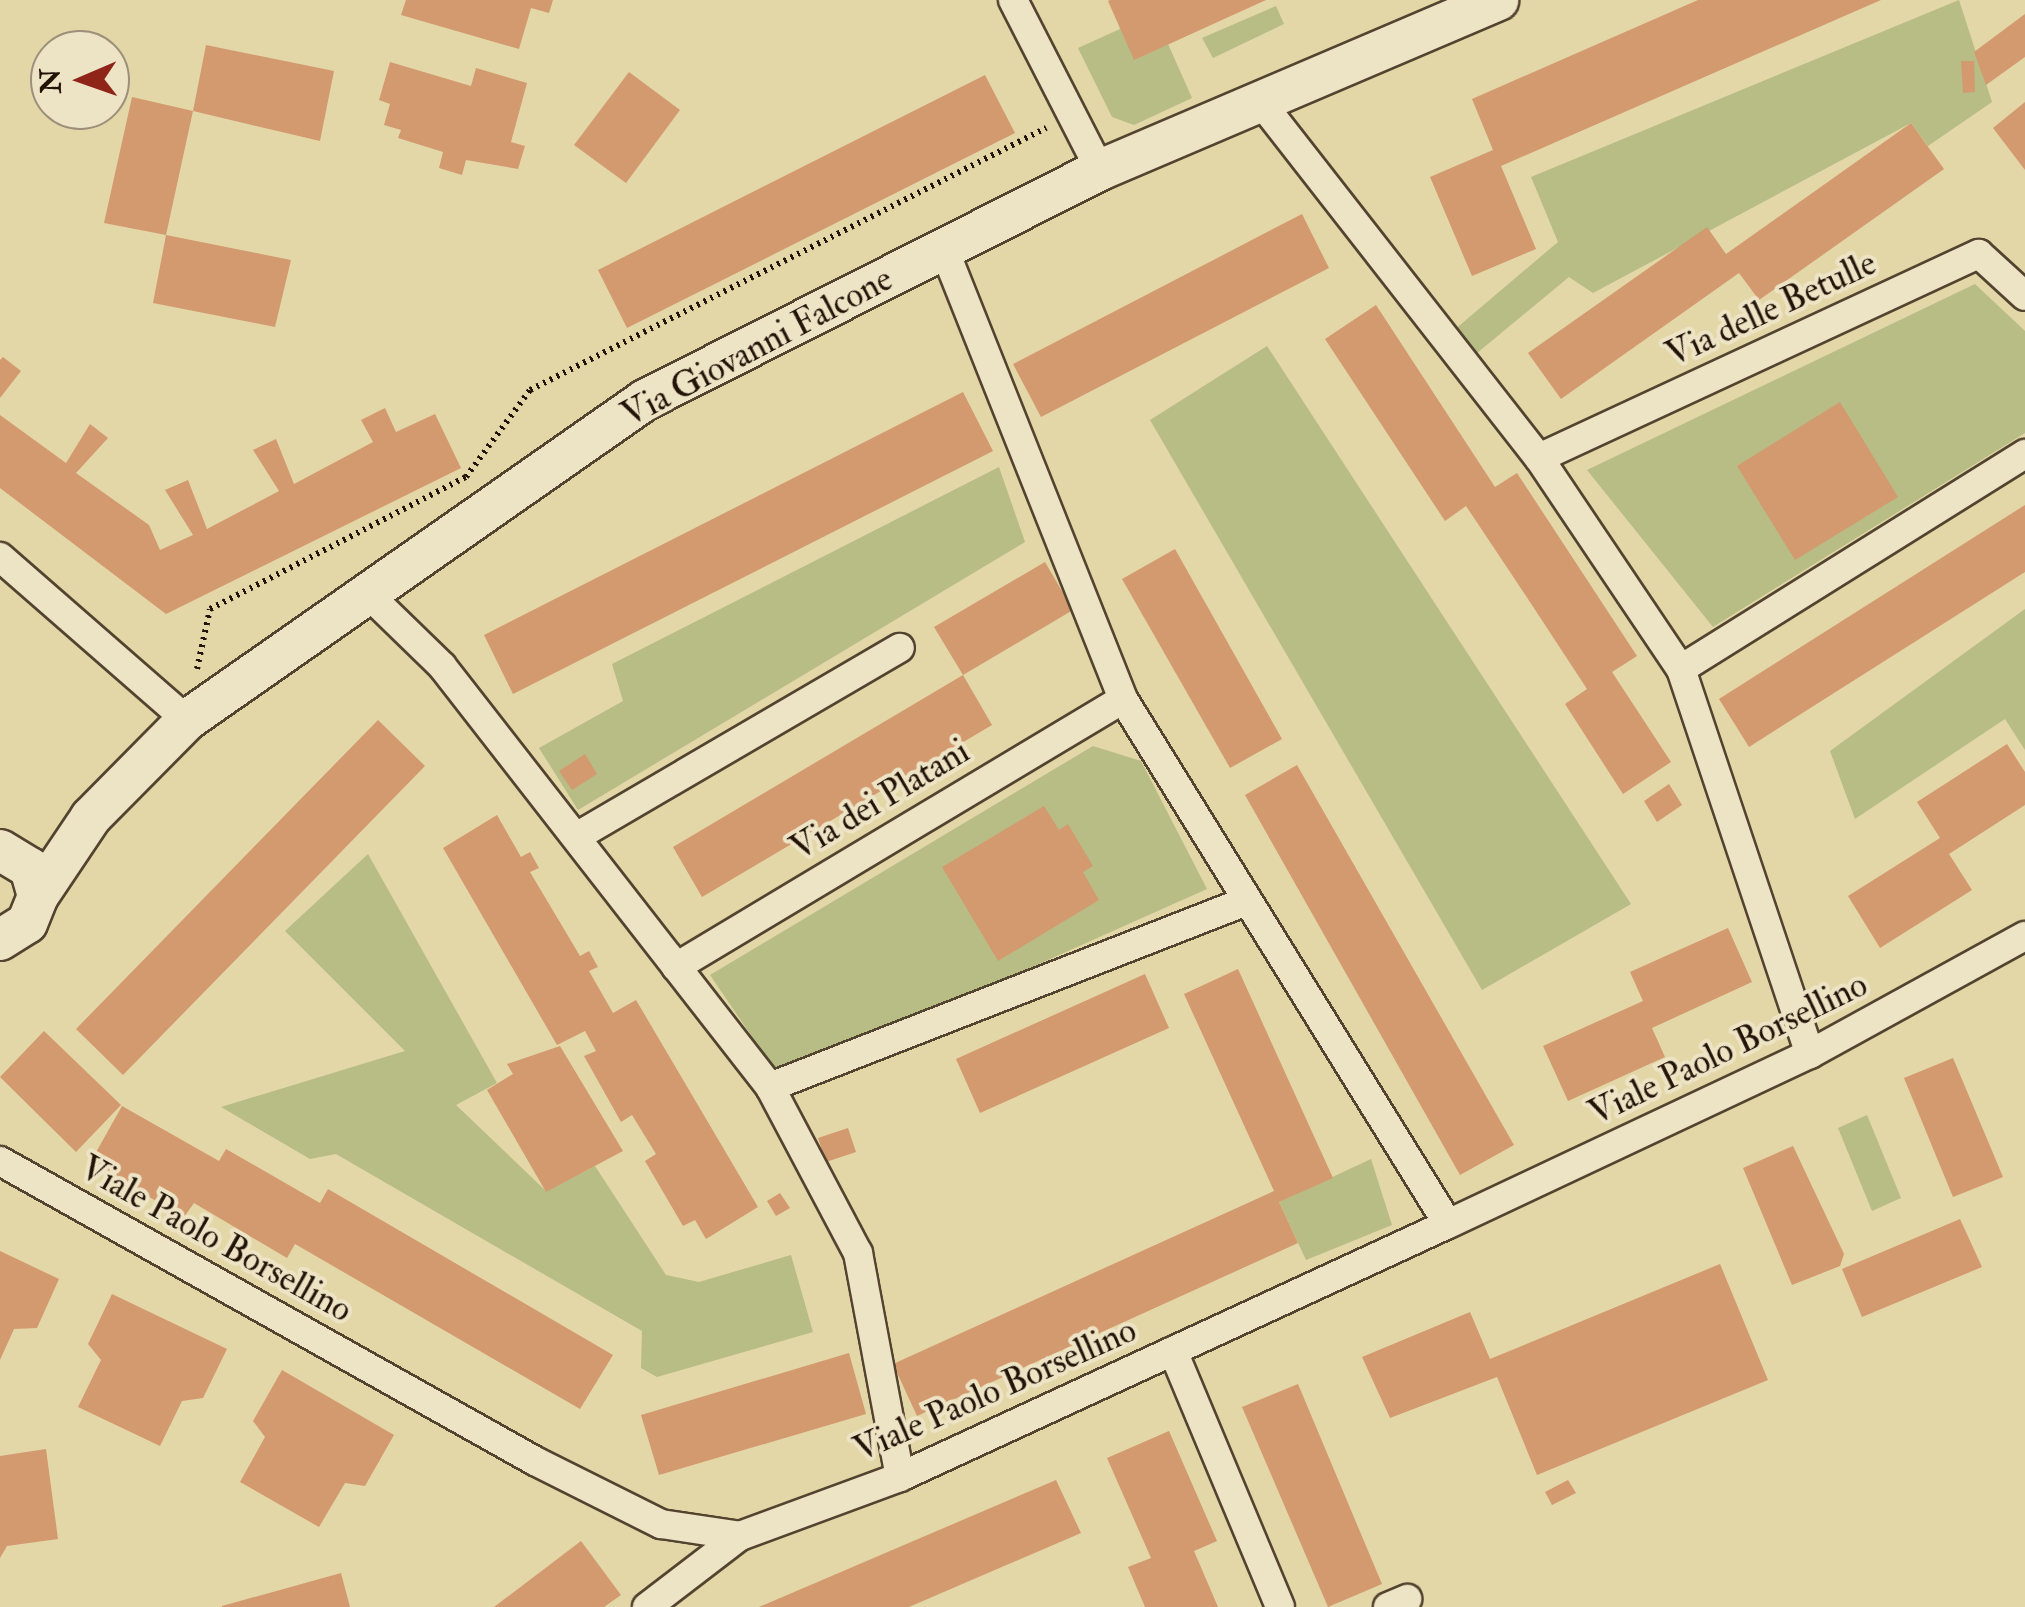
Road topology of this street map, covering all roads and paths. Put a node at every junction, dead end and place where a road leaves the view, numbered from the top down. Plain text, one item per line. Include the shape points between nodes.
1 (1014, 0) edge
2 (1498, 0) edge
3 (1263, 105) junction
4 (1039, 113) dead end
5 (1100, 170) junction
6 (944, 249) junction
7 (2025, 296) edge
8 (2025, 454) edge
9 (1538, 458) junction
10 (0, 557) edge
11 (368, 594) junction
12 (900, 648) dead end
13 (1681, 669) junction
14 (1122, 698) junction
15 (187, 720) junction
16 (91, 817) junction
17 (576, 837) junction
18 (3, 850) edge
19 (38, 896) junction
20 (1244, 902) junction
21 (2025, 936) edge
22 (1, 938) edge
23 (676, 966) junction
24 (1810, 1054) junction
25 (770, 1088) junction
26 (0, 1161) edge
27 (1448, 1224) junction
28 (1173, 1351) junction
29 (900, 1477) junction
30 (740, 1536) junction
31 (647, 1607) edge
32 (1280, 1607) edge

1 - 5 street
2 - 3 street, Via Giovanni Falcone
3 - 5 street, Via Giovanni Falcone
3 - 9 street
4 - 15 path via 1046,129 530,390 466,477 210,609
5 - 6 street, Via Giovanni Falcone
6 - 11 street, Via Giovanni Falcone via 645,400
6 - 14 street
7 - 9 street, Via delle Betulle via 1980,254
8 - 13 street
9 - 13 street
10 - 15 street
11 - 15 street, Via Giovanni Falcone
11 - 17 street via 442,666
12 - 17 street
13 - 24 street
14 - 20 street
14 - 23 street, Via dei Platani
15 - 16 street, Via Giovanni Falcone
16 - 18 street, Via Giovanni Falcone
16 - 19 street, Via Giovanni Falcone
17 - 23 street
18 - 19 street, Via Giovanni Falcone via 30,868
19 - 22 street, Via Giovanni Falcone via 27,922
20 - 25 street
20 - 27 street
21 - 24 street, Viale Paolo Borsellino
23 - 25 street
24 - 27 street, Viale Paolo Borsellino
25 - 29 street via 858,1253
26 - 30 street, Viale Paolo Borsellino via 582,1485 661,1524
27 - 28 street, Viale Paolo Borsellino
28 - 29 street, Viale Paolo Borsellino
28 - 32 street
29 - 30 street, Viale Paolo Borsellino
30 - 31 street

